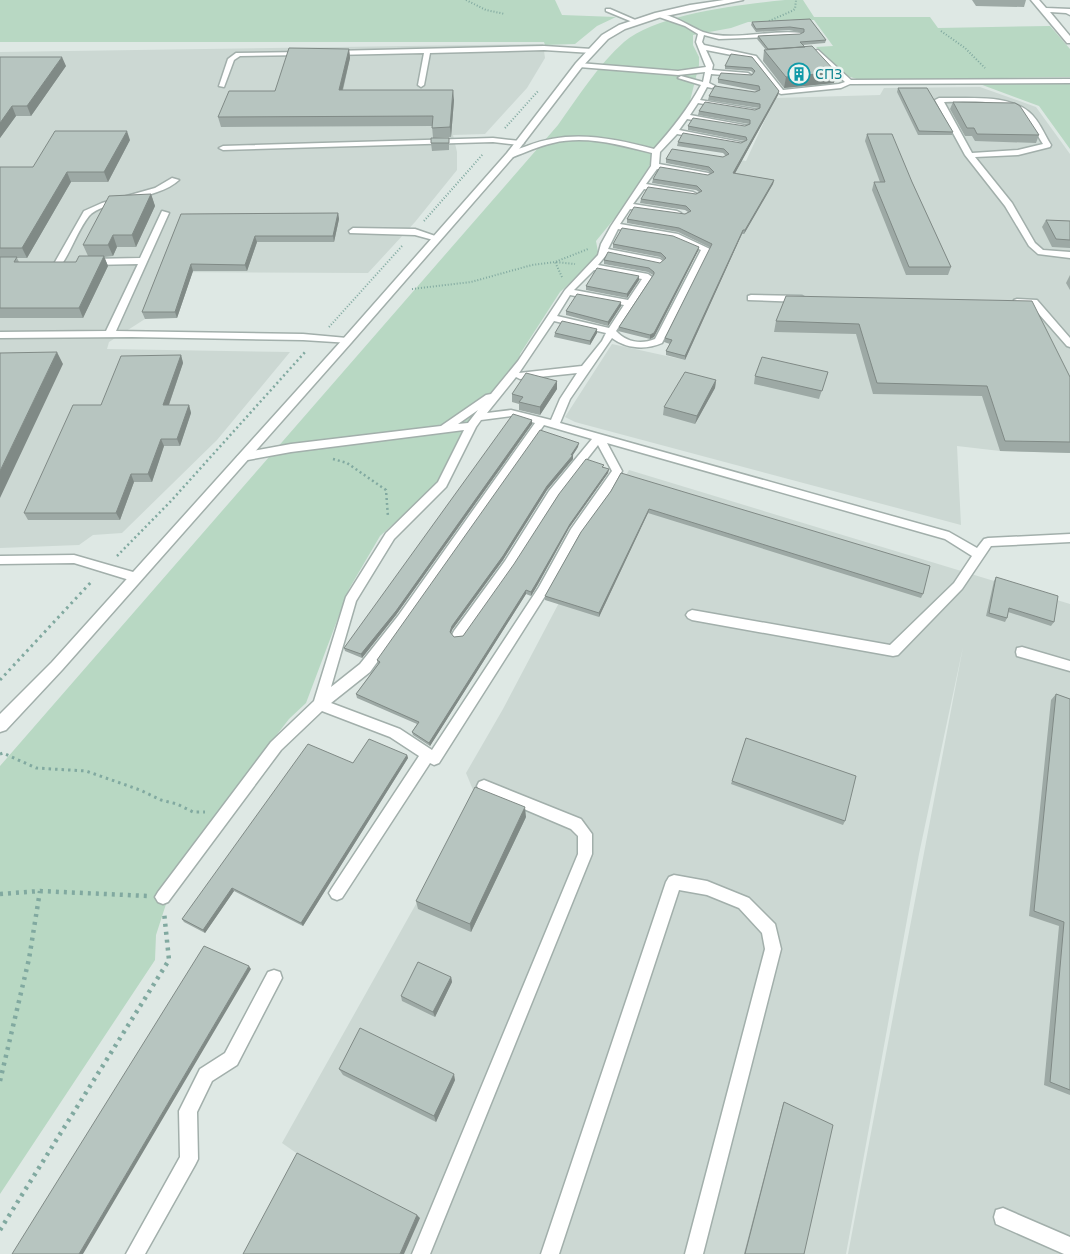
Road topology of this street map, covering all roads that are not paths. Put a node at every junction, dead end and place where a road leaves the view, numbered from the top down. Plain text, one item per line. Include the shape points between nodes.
1 (739, 0) edge
2 (1035, 0) edge
3 (608, 10) dead end
4 (1044, 10) junction
5 (1069, 11) edge
6 (658, 15) junction
7 (637, 22) junction
8 (701, 33) junction
9 (799, 34) edge
10 (1070, 40) edge
11 (702, 47) junction
12 (592, 51) junction
13 (427, 52) junction
14 (328, 53) edge
15 (308, 54) edge
16 (798, 54) edge
17 (579, 64) junction
18 (709, 70) junction
19 (750, 75) edge
20 (681, 78) dead end
21 (1070, 81) edge
22 (849, 82) junction
23 (705, 85) junction
24 (222, 86) dead end
25 (421, 86) dead end
26 (721, 88) edge
27 (940, 90) junction
28 (696, 101) junction
29 (755, 110) edge
30 (685, 116) junction
31 (745, 126) edge
32 (675, 131) junction
33 (520, 143) junction
34 (741, 143) edge
35 (223, 148) dead end
36 (670, 149) edge
37 (659, 150) junction
38 (969, 154) junction
39 (510, 155) junction
40 (655, 166) junction
41 (708, 175) edge
42 (175, 180) dead end
43 (641, 186) junction
44 (696, 194) edge
45 (627, 206) junction
46 (165, 213) dead end
47 (685, 214) edge
48 (615, 226) junction
49 (353, 231) dead end
50 (436, 238) junction
51 (604, 248) junction
52 (1070, 256) edge
53 (143, 261) junction
54 (49, 262) edge
55 (68, 262) junction
56 (660, 262) edge
57 (594, 267) junction
58 (568, 292) junction
59 (751, 298) dead end
60 (810, 299) edge
61 (1005, 302) edge
62 (630, 303) junction
63 (551, 317) junction
64 (612, 331) junction
65 (110, 334) junction
66 (0, 335) edge
67 (347, 341) junction
68 (1070, 344) edge
69 (585, 369) junction
70 (512, 377) junction
71 (503, 388) junction
72 (475, 422) junction
73 (548, 423) junction
74 (442, 430) junction
75 (599, 437) junction
76 (242, 457) junction
77 (1070, 538) edge
78 (980, 554) junction
79 (0, 560) edge
80 (136, 577) junction
81 (692, 615) dead end
82 (458, 635) edge
83 (1022, 652) dead end
84 (1070, 666) edge
85 (320, 704) junction
86 (0, 725) edge
87 (428, 754) junction
88 (484, 786) dead end
89 (337, 893) dead end
90 (163, 897) road end
91 (274, 978) dead end
92 (1003, 1217) dead end
93 (1070, 1247) edge
94 (135, 1254) edge
95 (421, 1254) edge
96 (550, 1254) edge
97 (694, 1254) edge

1 - 6 street
2 - 4 street
3 - 7 lane
4 - 5 street
4 - 10 street
6 - 7 street
6 - 8 lane
7 - 12 street via 611,33
8 - 9 lane via 719,37
8 - 11 lane
11 - 18 lane
11 - 22 lane via 758,57 782,92 841,86
12 - 13 lane via 544,48
12 - 17 street
13 - 14 lane
13 - 25 lane
15 - 24 lane via 238,54 231,58
16 - 22 lane via 818,52
17 - 18 lane via 678,73
17 - 33 street
18 - 19 lane
18 - 23 lane
20 - 23 lane
21 - 27 lane via 1002,80
22 - 27 lane
23 - 26 lane
23 - 28 lane
27 - 38 lane via 939,100
27 - 38 lane via 992,101 1026,113 1047,145 1032,152
28 - 29 lane
28 - 30 lane
30 - 31 lane
30 - 32 lane
32 - 34 lane
32 - 37 lane
33 - 35 lane via 494,140
33 - 39 street
36 - 37 lane
37 - 39 lane via 592,137 540,143
37 - 40 lane
38 - 52 lane via 1009,206 1032,244 1041,252
39 - 50 street
40 - 41 lane
40 - 43 lane
42 - 55 lane via 158,190 87,213
43 - 44 lane
43 - 45 lane
45 - 47 lane
45 - 48 lane
46 - 53 lane
48 - 51 lane
48 - 64 lane via 676,236 706,249 659,341 651,345 634,344 616,338
49 - 50 lane via 415,232
50 - 67 street
51 - 56 lane
51 - 57 lane
53 - 55 lane
53 - 65 lane
54 - 55 lane
57 - 58 lane
57 - 62 lane via 648,277
58 - 62 lane
58 - 63 lane
59 - 60 lane
61 - 68 lane via 1034,302
62 - 64 lane
63 - 64 lane
63 - 70 lane
64 - 69 lane
65 - 66 lane
65 - 67 lane via 303,337
67 - 76 street
69 - 70 lane
69 - 73 lane
70 - 71 lane
71 - 72 lane
71 - 74 lane
72 - 73 lane via 511,413
72 - 74 lane
72 - 85 lane via 442,484 390,536 350,600
73 - 75 lane
73 - 85 lane via 365,668
74 - 76 lane
75 - 78 lane via 948,536
75 - 82 lane via 553,494 509,564
75 - 87 lane via 617,471 575,532 543,590 434,759
76 - 80 street
77 - 78 lane via 988,542
78 - 81 lane via 958,586 893,650
79 - 80 lane via 74,559
80 - 86 street
83 - 84 lane
85 - 87 lane via 395,733
85 - 90 lane via 276,746
87 - 89 lane
88 - 95 lane via 576,824 585,834 585,854
91 - 94 lane via 231,1059 206,1075 188,1111 188,1159
92 - 93 lane
96 - 97 lane via 674,882 708,888 744,903 769,930 773,949

